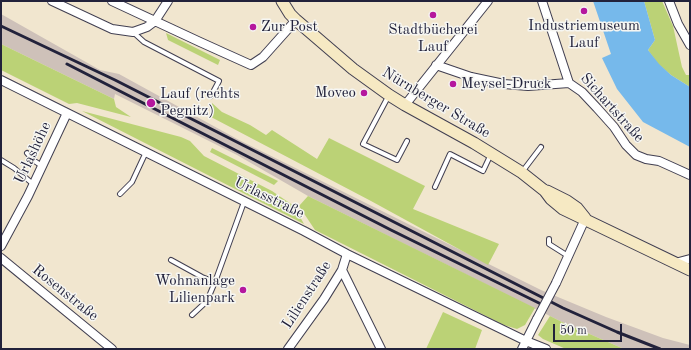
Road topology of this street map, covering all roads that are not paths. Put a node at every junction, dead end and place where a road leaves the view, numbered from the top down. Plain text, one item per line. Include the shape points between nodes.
1 (52, 1) edge
2 (112, 1) edge
3 (168, 1) edge
4 (282, 1) edge
5 (488, 1) edge
6 (542, 1) edge
7 (669, 1) edge
8 (296, 20) junction
9 (155, 21) junction
10 (132, 32) junction
11 (690, 45) edge
12 (436, 65) junction
13 (1, 80) edge
14 (569, 82) junction
15 (389, 95) junction
16 (211, 96) dead end
17 (405, 105) junction
18 (66, 113) junction
19 (407, 141) dead end
20 (541, 147) dead end
21 (146, 152) junction
22 (27, 153) dead end
23 (491, 154) junction
24 (1, 160) edge
25 (42, 166) junction
26 (521, 172) junction
27 (690, 175) edge
28 (33, 184) junction
29 (435, 187) dead end
30 (120, 194) dead end
31 (244, 202) junction
32 (586, 220) junction
33 (548, 239) dead end
34 (1, 246) edge
35 (347, 254) junction
36 (568, 256) junction
37 (1, 258) edge
38 (690, 259) edge
39 (171, 260) dead end
40 (676, 263) junction
41 (342, 270) junction
42 (690, 270) edge
43 (215, 282) junction
44 (192, 315) dead end
45 (526, 341) junction
46 (112, 349) edge
47 (288, 349) edge
48 (381, 349) edge
49 (522, 349) edge
50 (546, 349) edge

1 - 10 street via 112,29
2 - 9 street
3 - 9 street
4 - 8 street, Nürnberger Straße
5 - 12 street
6 - 14 street, Sichartstraße
7 - 11 street
8 - 9 street via 263,57 251,65
8 - 15 street, Nürnberger Straße via 353,69
9 - 10 street
10 - 16 lane via 144,42 219,81
12 - 14 street via 471,77 504,84 528,86
12 - 17 street
13 - 18 street, Urlasstraße
14 - 27 street, Sichartstraße via 597,108 636,155 659,161
15 - 17 street, Nürnberger Straße
15 - 19 lane via 363,144 397,160
17 - 23 street, Nürnberger Straße
18 - 21 street, Urlasstraße
18 - 25 street, Urlashöhe
20 - 26 lane
21 - 30 lane via 132,182
21 - 31 street, Urlasstraße
22 - 25 lane
23 - 26 street, Nürnberger Straße
23 - 29 lane via 483,171 450,154
24 - 28 lane
25 - 28 street, Urlashöhe
26 - 32 street, Nürnberger Straße via 563,209
28 - 34 street, Urlashöhe
31 - 35 street, Urlasstraße
31 - 43 lane
32 - 36 street
32 - 40 street, Nürnberger Straße
33 - 36 lane via 549,244
35 - 41 street, Lilienstraße
35 - 45 street, Urlasstraße
36 - 45 street, bridge
37 - 46 street, Rosenstraße
38 - 40 street
39 - 43 lane
40 - 42 street, Nürnberger Straße
41 - 47 street, Lilienstraße
41 - 48 street
43 - 44 lane via 207,301
45 - 49 street
45 - 50 street, Urlasstraße

